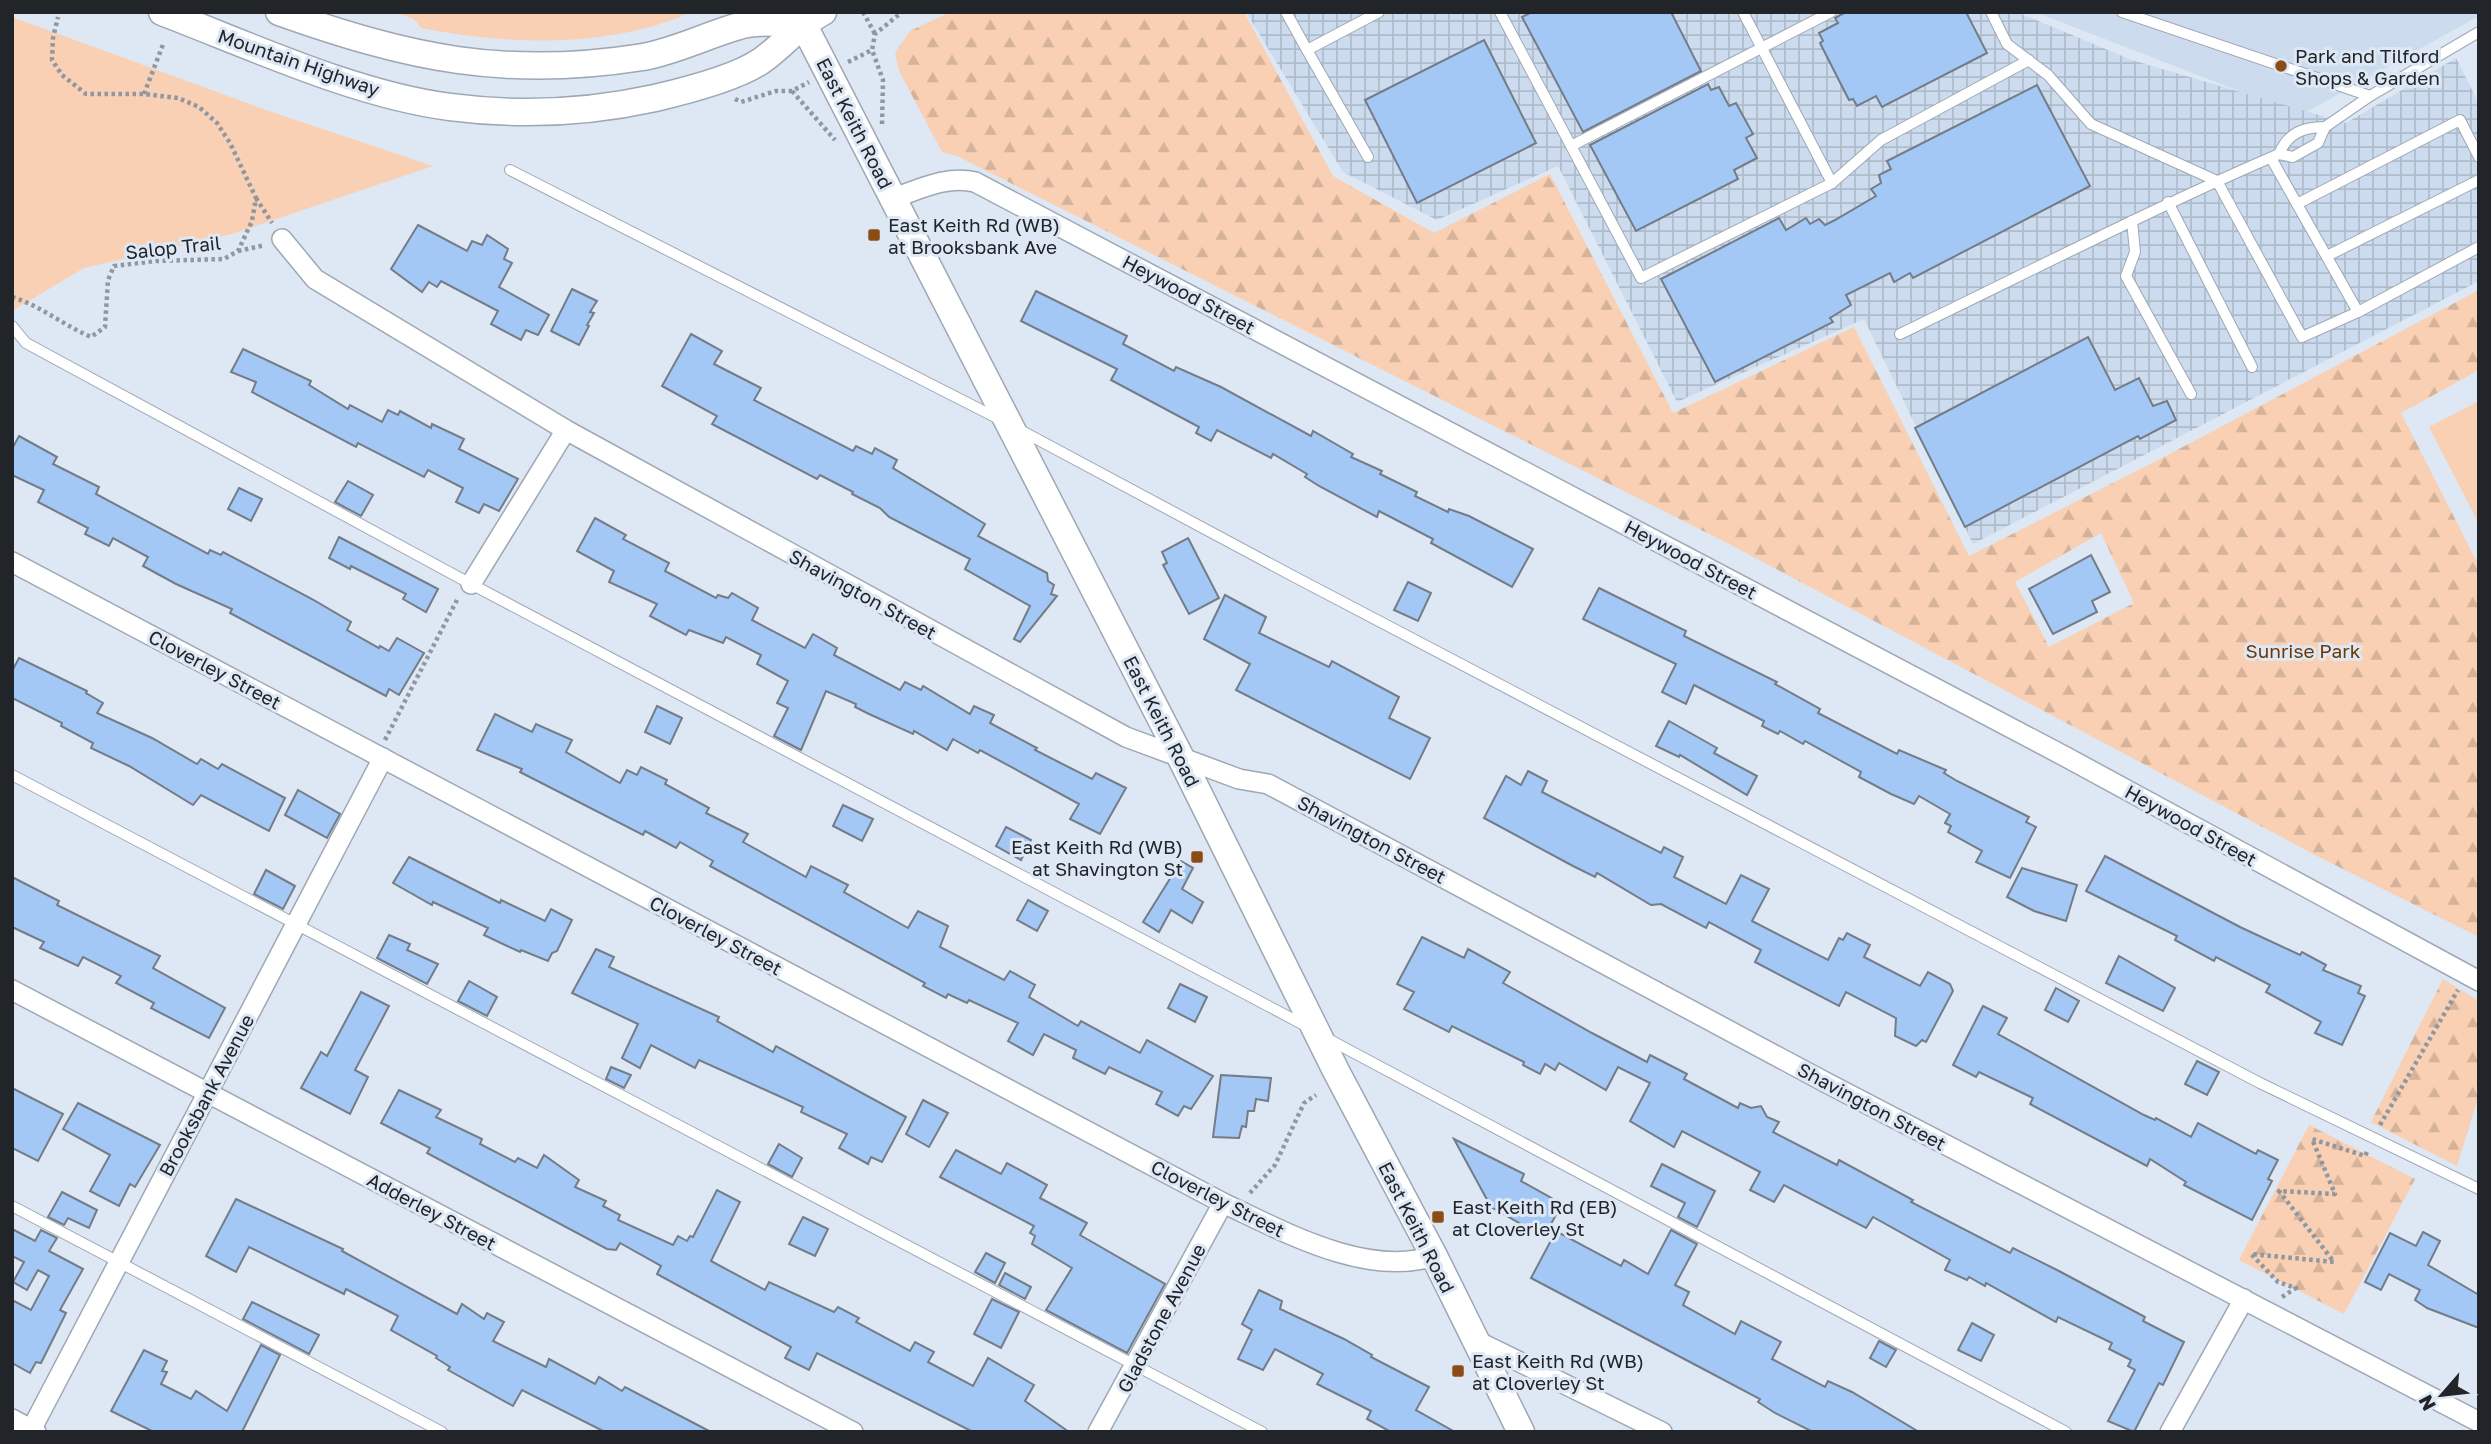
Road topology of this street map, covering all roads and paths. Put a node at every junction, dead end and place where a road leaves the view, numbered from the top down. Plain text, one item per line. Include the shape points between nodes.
1 (162, 12) edge
2 (279, 12) edge
3 (863, 12) edge
4 (902, 12) edge
5 (1286, 12) edge
6 (1379, 12) edge
7 (1500, 12) edge
8 (1743, 12) edge
9 (1831, 12) edge
10 (1991, 12) edge
11 (2122, 12) edge
12 (807, 16) edge
13 (58, 17) dead end
14 (2479, 32) edge
15 (875, 34) junction
16 (2479, 39) edge
17 (164, 42) dead end
18 (2458, 43) junction
19 (1762, 48) junction
20 (1307, 50) junction
21 (2029, 60) junction
22 (776, 91) dead end
23 (792, 91) dead end
24 (144, 94) junction
25 (2370, 96) junction
26 (2325, 127) junction
27 (882, 134) dead end
28 (1571, 146) junction
29 (2275, 156) junction
30 (1368, 157) dead end
31 (2479, 157) edge
32 (510, 170) dead end
33 (2479, 180) edge
34 (2217, 181) junction
35 (1832, 183) junction
36 (256, 198) junction
37 (894, 198) junction
38 (2168, 202) junction
39 (2297, 204) junction
40 (2132, 221) junction
41 (282, 239) joint
42 (2479, 247) edge
43 (2326, 256) junction
44 (12, 297) edge
45 (2358, 312) junction
46 (12, 326) edge
47 (1900, 334) dead end
48 (2252, 367) dead end
49 (2192, 394) dead end
50 (1010, 424) junction
51 (565, 430) junction
52 (12, 562) edge
53 (469, 583) junction
54 (397, 718) dead end
55 (383, 758) junction
56 (1181, 758) junction
57 (12, 775) edge
58 (295, 925) junction
59 (2479, 981) edge
60 (2459, 989) dead end
61 (12, 990) edge
62 (1317, 1033) junction
63 (208, 1093) junction
64 (1315, 1095) dead end
65 (2371, 1139) junction
66 (2479, 1189) edge
67 (1223, 1203) junction
68 (12, 1206) edge
69 (1434, 1256) junction
70 (119, 1261) junction
71 (2244, 1298) junction
72 (2275, 1302) dead end
73 (1475, 1340) junction
74 (1135, 1367) junction
75 (12, 1419) edge
76 (2479, 1422) edge
77 (33, 1431) edge
78 (442, 1432) edge
79 (853, 1432) edge
80 (1098, 1432) edge
81 (1262, 1432) edge
82 (1521, 1432) edge
83 (1662, 1432) edge
84 (2066, 1432) edge
85 (2170, 1432) edge

1 - 12 main road, Mountain Highway via 358,85 448,107 533,114 614,107 687,91 760,62
2 - 12 main road, Mountain Highway via 356,40 443,61 534,67 647,56 741,25
3 - 15 path
4 - 15 path
5 - 20 lane
6 - 20 lane
7 - 28 lane
8 - 19 lane
9 - 19 lane
10 - 21 lane via 2007,44
11 - 25 lane
12 - 37 main road, East Keith Road
13 - 24 path via 52,60 62,75 86,94
14 - 18 lane
15 - 27 path via 872,50 883,80
16 - 18 lane
17 - 24 path
18 - 25 lane
19 - 28 lane
19 - 35 lane
20 - 30 lane
21 - 34 lane via 2091,124
21 - 35 lane via 1881,140
22 - 23 path
24 - 36 path via 177,98 199,107 217,123 244,166
25 - 26 lane
26 - 29 lane via 2307,127 2291,136
26 - 29 lane via 2318,143 2293,157
28 - 35 lane via 1641,278
29 - 34 lane
29 - 39 lane
31 - 39 lane via 2460,120
32 - 50 lane
33 - 43 lane
34 - 38 lane
34 - 45 lane via 2302,337
36 - 41 path
36 - 44 path, Salop Trail via 252,221 238,251 224,259 114,266 108,280 105,327 91,337 61,324 33,303
37 - 50 main road, East Keith Road
37 - 59 street, Heywood Street via 949,180 975,182 2066,757
38 - 40 lane
38 - 48 lane
39 - 43 lane
40 - 47 lane
40 - 49 lane via 2135,252 2126,276
41 - 51 street, Shavington Street via 315,279
42 - 45 lane
43 - 45 lane
46 - 53 lane via 26,343
50 - 56 main road, East Keith Road
50 - 65 lane
51 - 53 street
51 - 56 street, Shavington Street via 1126,737
52 - 55 street, Cloverley Street
53 - 54 path
53 - 62 lane
55 - 58 street, Brooksbank Avenue
55 - 67 street, Cloverley Street
56 - 62 main road, East Keith Road
56 - 71 street, Shavington Street via 1268,785 1825,1082
57 - 58 lane
58 - 63 street, Brooksbank Avenue
58 - 74 lane
60 - 65 path
61 - 63 street, Adderley Street
62 - 69 main road, East Keith Road
62 - 84 lane
63 - 70 street, Brooksbank Avenue
63 - 79 street, Adderley Street
64 - 67 path via 1304,1103 1275,1165 1251,1193
65 - 66 lane
65 - 72 path via 2365,1156 2312,1139 2335,1194 2279,1191 2334,1262 2251,1254 2278,1282 2296,1288
67 - 69 street, Cloverley Street via 1313,1245 1414,1263
67 - 74 street, Gladstone Avenue
68 - 70 lane
69 - 73 main road, East Keith Road
70 - 77 street, Brooksbank Avenue
70 - 78 lane
71 - 76 street, Shavington Street
71 - 85 street
73 - 82 main road, East Keith Road
73 - 83 street
74 - 80 street, Gladstone Avenue
74 - 81 lane
75 - 77 street

